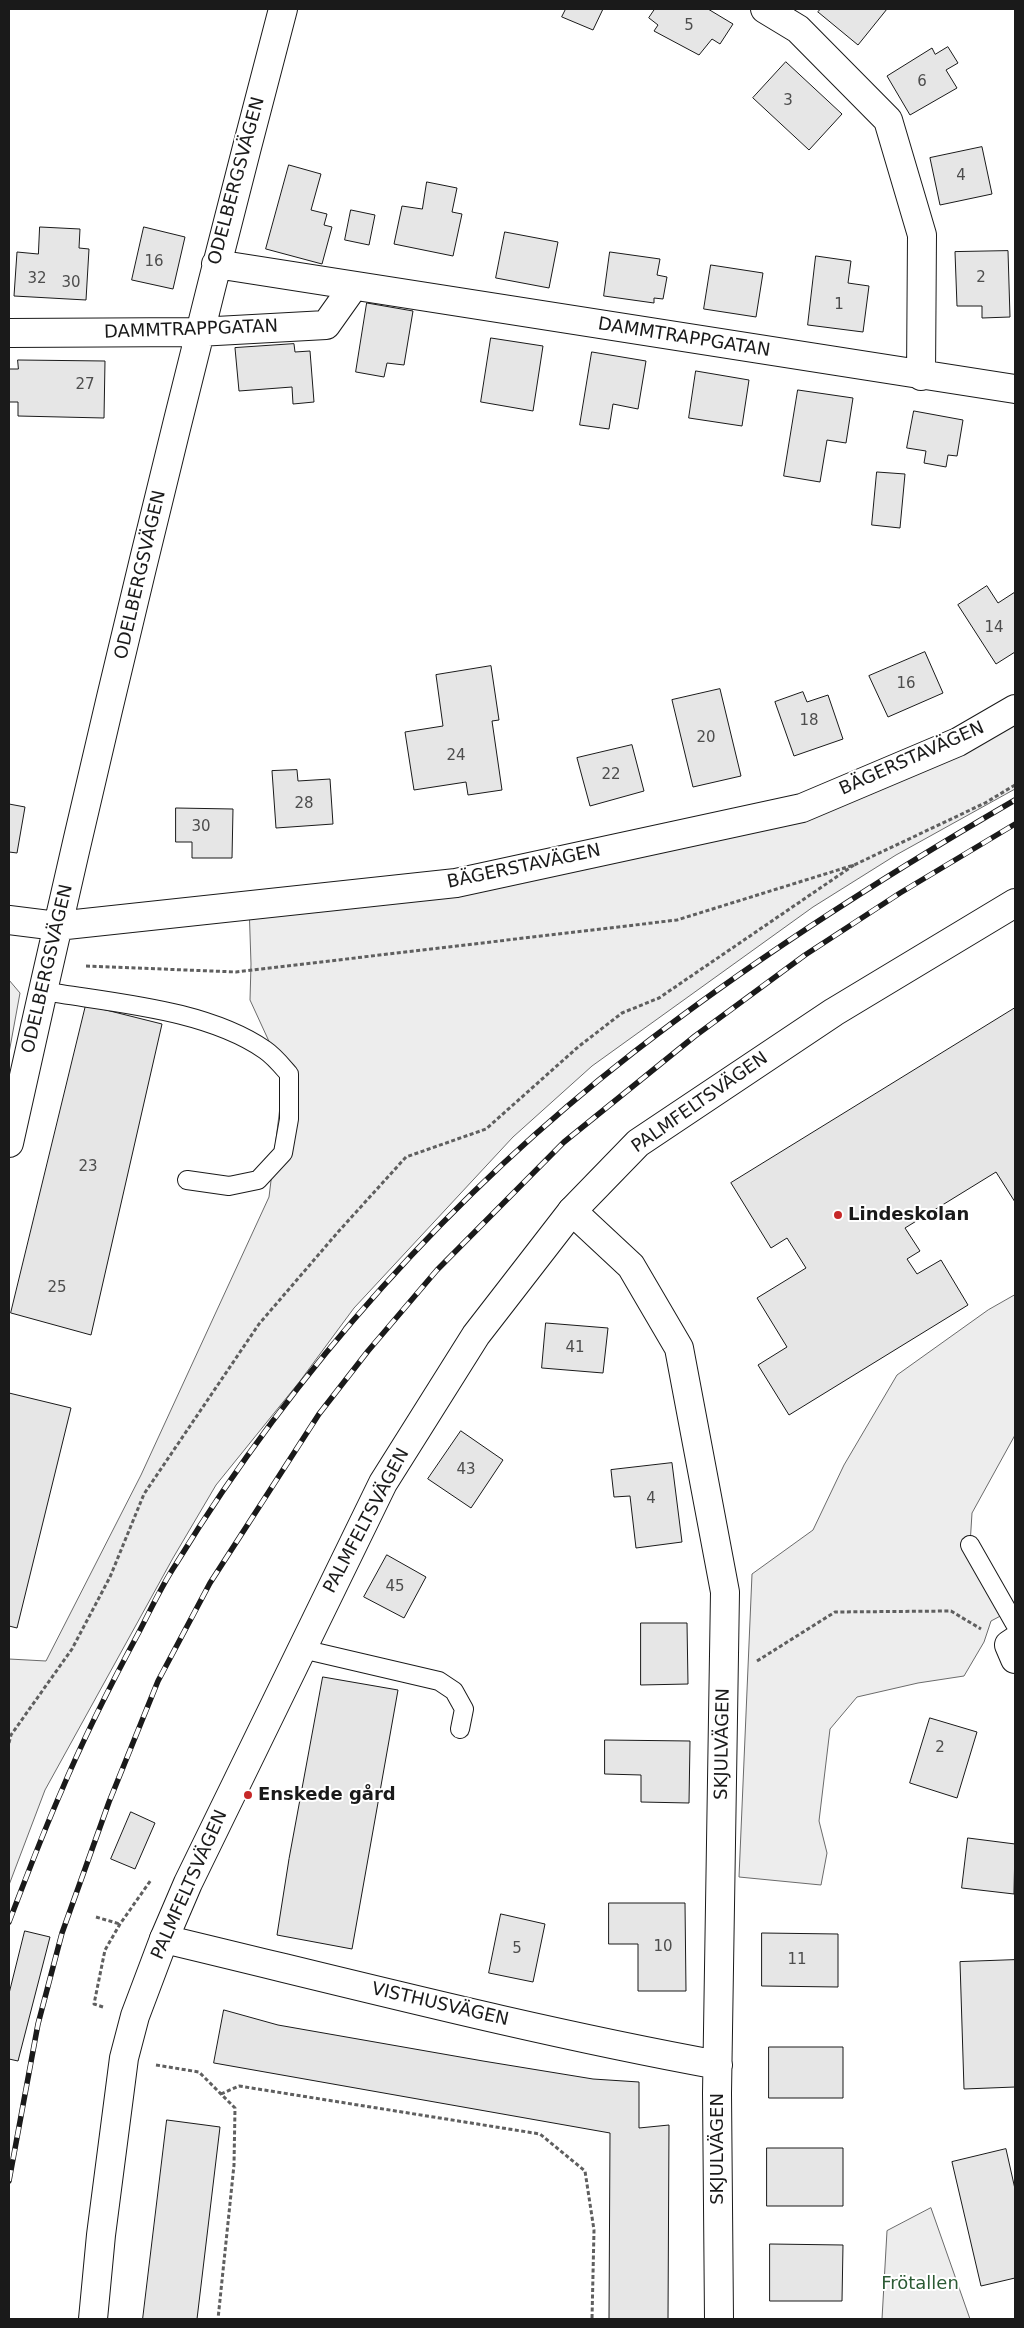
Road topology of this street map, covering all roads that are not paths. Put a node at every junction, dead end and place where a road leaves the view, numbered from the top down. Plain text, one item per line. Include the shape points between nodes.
1 (283, 9) edge
2 (764, 9) edge
3 (216, 264) junction
4 (353, 287) junction
5 (198, 332) junction
6 (9, 333) edge
7 (921, 376) junction
8 (1015, 389) edge
9 (1015, 709) edge
10 (1015, 903) edge
11 (9, 920) edge
12 (57, 926) junction
13 (46, 978) junction
14 (9, 1143) edge
15 (186, 1180) dead end
16 (572, 1211) junction
17 (970, 1545) dead end
18 (1014, 1642) edge
19 (302, 1648) junction
20 (460, 1729) dead end
21 (164, 1939) junction
22 (718, 2065) junction
23 (93, 2319) edge
24 (719, 2319) edge

1 - 3 street, ODELBERGSVÄGEN
2 - 7 street via 798,29 888,120 922,235
3 - 4 street, DAMMTRAPPGATAN
3 - 5 street, ODELBERGSVÄGEN
4 - 5 street, DAMMTRAPPGATAN via 326,325
4 - 7 street, DAMMTRAPPGATAN via 386,289
5 - 6 street, DAMMTRAPPGATAN
5 - 12 street, ODELBERGSVÄGEN
7 - 8 street, DAMMTRAPPGATAN
9 - 12 street, BÄGERSTAVÄGEN via 958,742 802,808 456,883
10 - 16 street, PALMFELTSVÄGEN via 834,1012 638,1142
11 - 12 street, BÄGERSTAVÄGEN
12 - 13 street, ODELBERGSVÄGEN
13 - 14 street, ODELBERGSVÄGEN
13 - 15 lane via 184,1015 239,1034 266,1051 289,1074 289,1120 283,1153 258,1180 229,1186
16 - 19 street, PALMFELTSVÄGEN via 476,1335 383,1483
16 - 22 street, SKJULVÄGEN via 632,1266 679,1348 725,1592
17 - 18 lane
19 - 20 lane via 439,1681 454,1690 464,1709
19 - 21 street, PALMFELTSVÄGEN
21 - 22 street, VISTHUSVÄGEN via 637,2050
21 - 23 street, PALMFELTSVÄGEN via 135,2016 124,2058
22 - 24 street, SKJULVÄGEN

